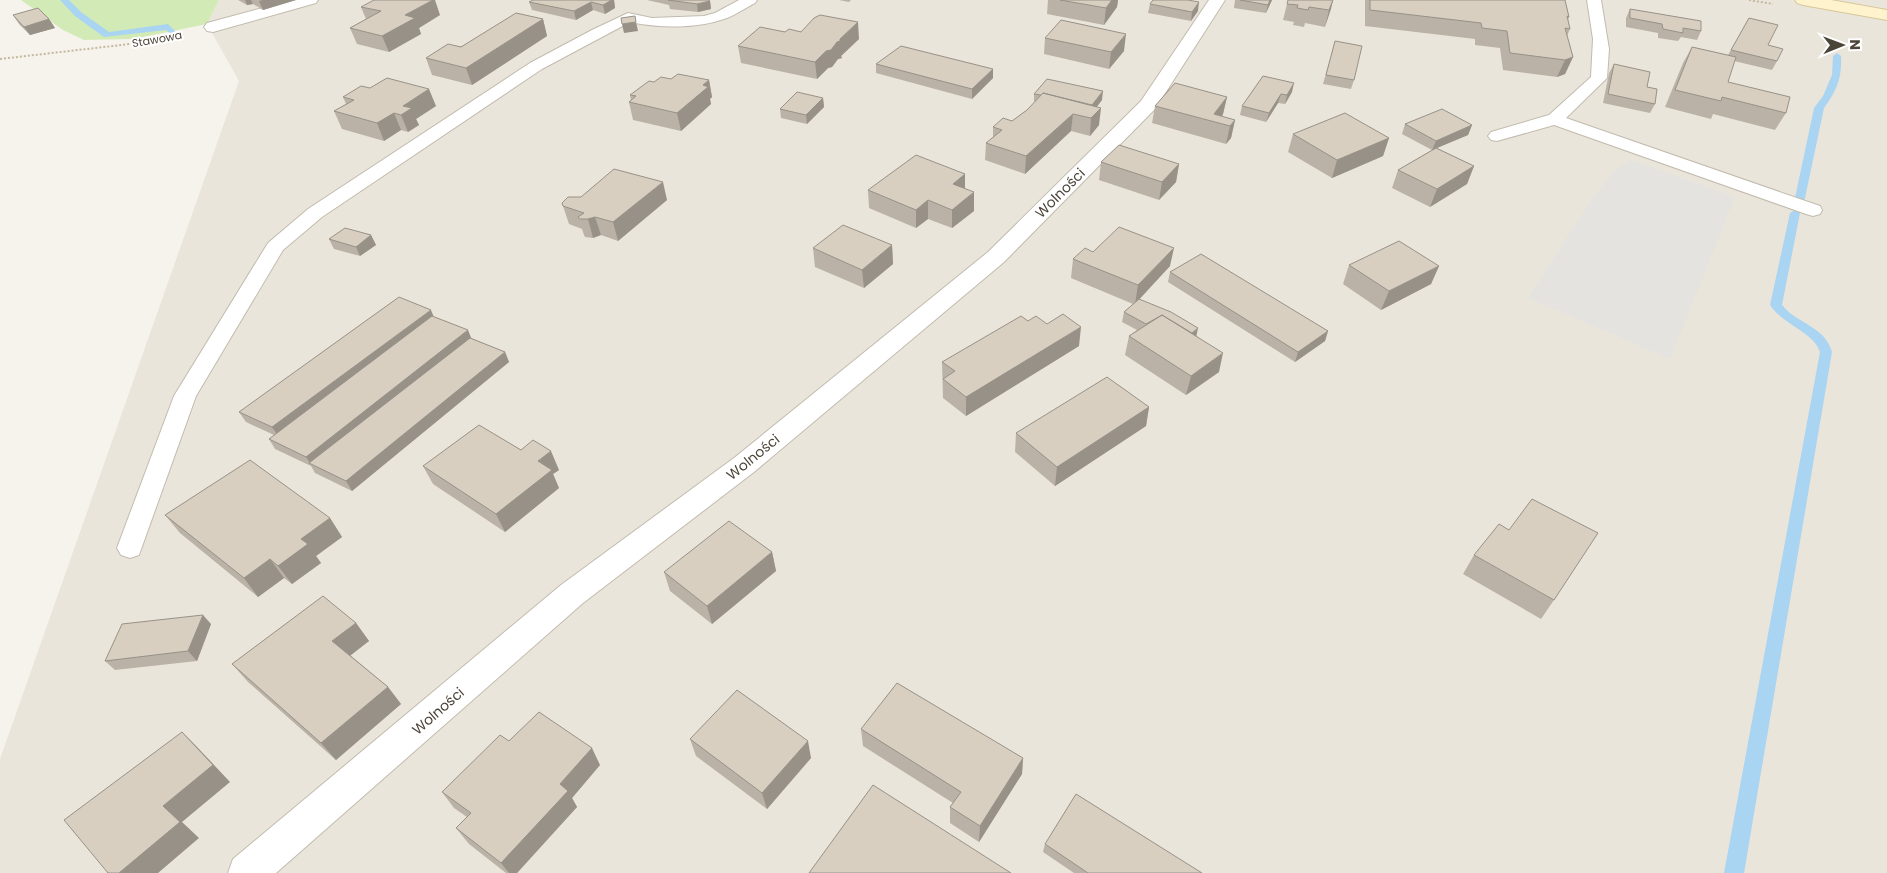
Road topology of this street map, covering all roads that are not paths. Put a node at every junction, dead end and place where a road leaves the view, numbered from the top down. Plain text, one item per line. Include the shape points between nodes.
1 (310, 0) edge
2 (750, 0) edge
3 (1217, 0) edge
4 (1594, 0) edge
5 (1803, 0) edge
6 (1887, 15) edge
7 (213, 27) road end
8 (1555, 119) junction
9 (1497, 136) dead end
10 (1813, 210) dead end
11 (130, 548) dead end
12 (247, 873) edge

1 - 7 street
2 - 11 lane via 720,16 704,20 652,22 628,17 597,33 536,66 315,213 275,247 184,396
3 - 12 street, Wolności via 1148,105 996,257 744,465 572,594
4 - 8 lane via 1600,42 1598,78
5 - 6 main road
8 - 9 lane
8 - 10 lane

